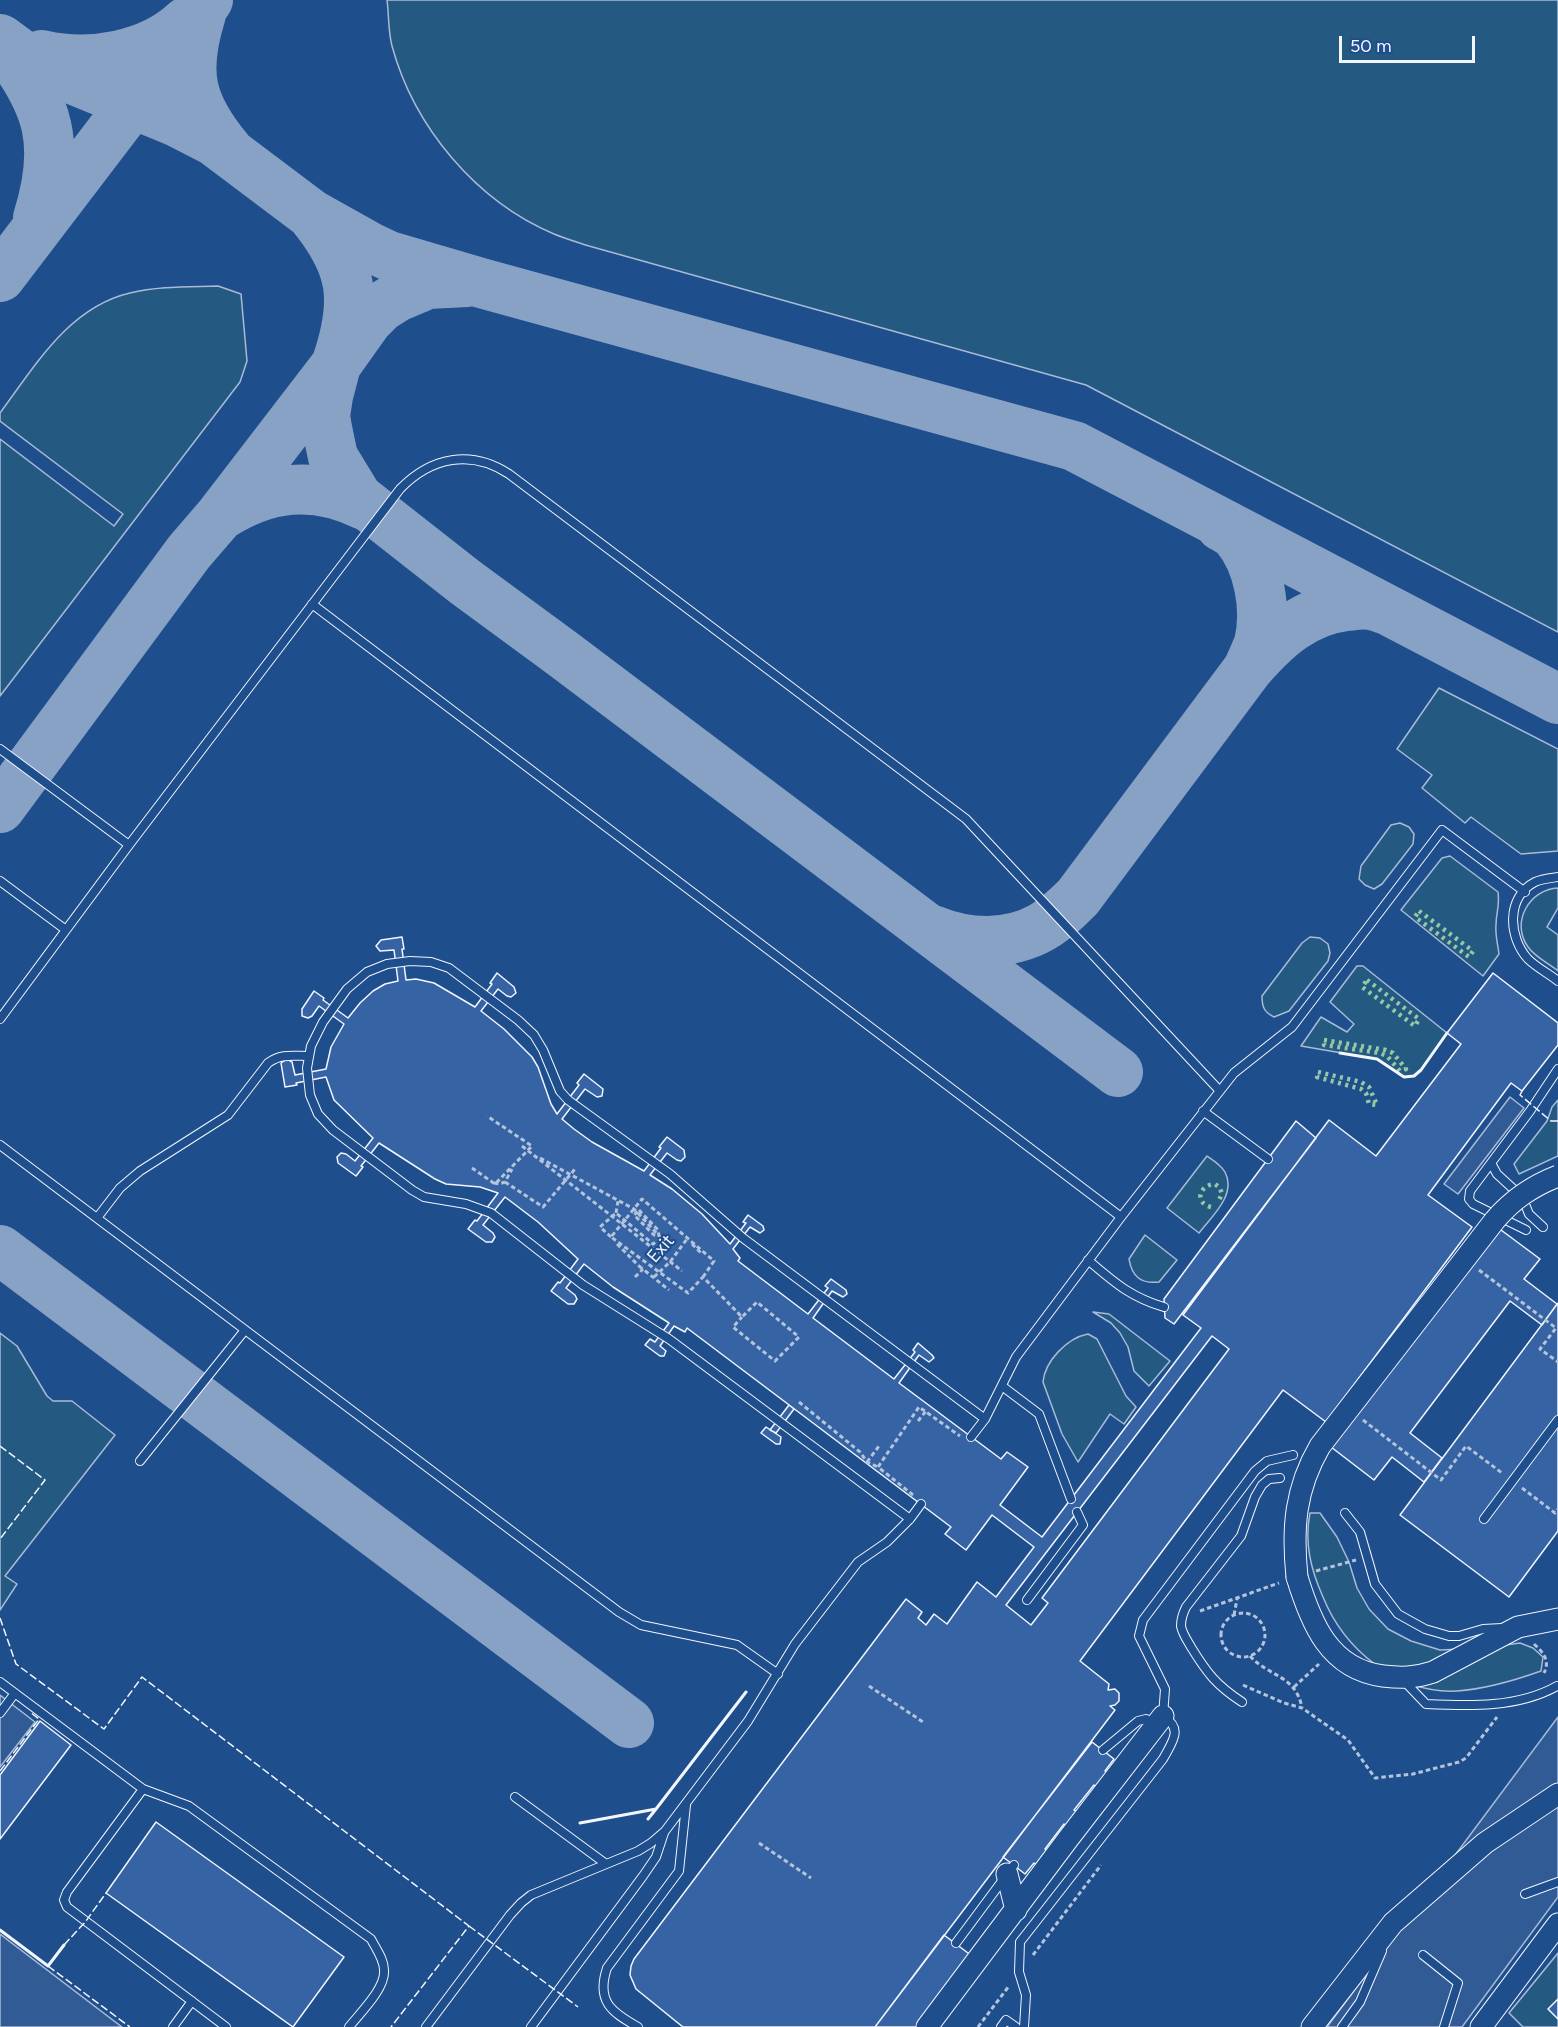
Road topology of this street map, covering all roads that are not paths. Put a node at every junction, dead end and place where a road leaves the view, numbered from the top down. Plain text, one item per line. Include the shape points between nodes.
1 (312, 604) junction
2 (0, 749) edge
3 (129, 845) junction
4 (1558, 877) edge
5 (0, 881) edge
6 (1525, 892) junction
7 (66, 930) junction
8 (1558, 981) edge
9 (0, 1019) edge
10 (309, 1056) junction
11 (1558, 1069) edge
12 (1219, 1090) junction
13 (1203, 1111) junction
14 (0, 1145) edge
15 (1268, 1159) dead end
16 (1491, 1163) junction
17 (1558, 1176) edge
18 (1121, 1217) junction
19 (97, 1218) junction
20 (1544, 1227) dead end
21 (1526, 1230) dead end
22 (1088, 1260) junction
23 (1164, 1307) dead end
24 (245, 1330) junction
25 (1002, 1386) junction
26 (985, 1419) junction
27 (1558, 1420) edge
28 (967, 1438) road end
29 (1293, 1455) dead end
30 (140, 1461) dead end
31 (1280, 1478) dead end
32 (1071, 1499) dead end
33 (921, 1504) dead end
34 (1077, 1512) dead end
35 (1345, 1513) dead end
36 (910, 1519) junction
37 (1484, 1519) dead end
38 (1027, 1600) dead end
39 (1558, 1619) edge
40 (1511, 1630) junction
41 (778, 1674) junction
42 (1401, 1678) junction
43 (0, 1682) edge
44 (1557, 1686) edge
45 (15, 1694) junction
46 (1242, 1702) dead end
47 (0, 1713) edge
48 (1161, 1720) junction
49 (1103, 1750) dead end
50 (143, 1789) junction
51 (1558, 1794) edge
52 (515, 1797) dead end
53 (686, 1803) junction
54 (665, 1831) junction
55 (606, 1864) junction
56 (1011, 1870) joint
57 (1558, 1882) edge
58 (1525, 1894) dead end
59 (1016, 1910) junction
60 (1394, 1923) junction
61 (1558, 1924) edge
62 (956, 1943) dead end
63 (1423, 1955) dead end
64 (192, 2001) junction
65 (172, 2027) edge
66 (226, 2027) edge
67 (349, 2027) edge
68 (426, 2027) edge
69 (531, 2027) edge
70 (638, 2027) edge
71 (927, 2027) edge
72 (1000, 2027) edge
73 (1016, 2027) edge
74 (1024, 2027) edge
75 (1311, 2027) edge
76 (1342, 2027) edge
77 (1444, 2027) edge
78 (1482, 2027) edge

1 - 3 lane
1 - 12 lane via 412,477 436,464 460,459 498,467 966,819
1 - 18 lane
2 - 3 lane
3 - 7 lane
4 - 6 lane via 1534,882
5 - 7 lane
6 - 8 lane via 1518,898 1512,918 1515,938 1528,959
6 - 12 lane via 1442,830 1292,1027 1234,1073
7 - 9 lane
10 - 19 lane via 282,1056 268,1063 228,1115 140,1171 120,1188
10 - 26 lane via 323,1022 347,989 367,972 410,960 449,969 534,1035 568,1100 670,1174 743,1238
10 - 36 lane via 310,1095 318,1114 333,1130 424,1197 491,1213 583,1285 669,1339
11 - 16 lane
12 - 13 lane
13 - 15 lane
13 - 18 lane
14 - 19 lane
16 - 20 lane via 1522,1197 1529,1214
16 - 21 lane via 1469,1198 1473,1204
17 - 42 street, bridge via 1539,1183 1510,1203 1320,1446 1302,1483 1294,1532 1297,1577 1310,1618 1343,1661 1362,1671
18 - 22 lane
19 - 24 lane
22 - 23 lane via 1132,1295
22 - 25 lane via 1031,1335
24 - 30 lane
24 - 41 lane via 620,1612 641,1625 737,1644
25 - 26 lane
25 - 32 lane via 1039,1414
26 - 28 lane
27 - 37 lane
29 - 48 lane via 1267,1461 1255,1471 1143,1620 1139,1636 1165,1689
31 - 46 lane via 1269,1479 1262,1485 1241,1536 1186,1607 1182,1618 1184,1635 1209,1675
33 - 36 lane
34 - 38 lane via 1083,1526
35 - 40 lane via 1359,1532 1375,1584 1398,1614 1440,1634 1459,1636 1483,1629
36 - 41 lane via 887,1542 858,1562 795,1644
39 - 40 street
40 - 42 street via 1433,1671
41 - 53 lane
42 - 44 lane via 1426,1704 1458,1706 1507,1703 1542,1695
43 - 45 lane
45 - 47 lane
45 - 50 lane
48 - 49 lane via 1138,1720
48 - 59 street
48 - 74 lane via 1173,1722 1175,1727 1173,1741 1163,1759 1020,1942 1019,1972 1026,1995
50 - 64 lane via 64,1900 67,1907
50 - 67 lane via 189,1806 371,1939 381,1958 383,1984
51 - 60 street via 1485,1843
52 - 55 lane
53 - 54 lane
53 - 70 lane via 679,1871 605,1974 608,2005 616,2015
54 - 55 lane via 645,1847
54 - 69 lane via 656,1857 644,1875
55 - 68 lane via 531,1895 521,1903
56 - 59 street
56 - 62 lane
57 - 58 lane
59 - 71 street
60 - 75 street
60 - 76 lane via 1360,2002
61 - 78 street
63 - 77 lane via 1458,1983
64 - 65 lane
64 - 66 lane
72 - 73 lane via 1006,2020

